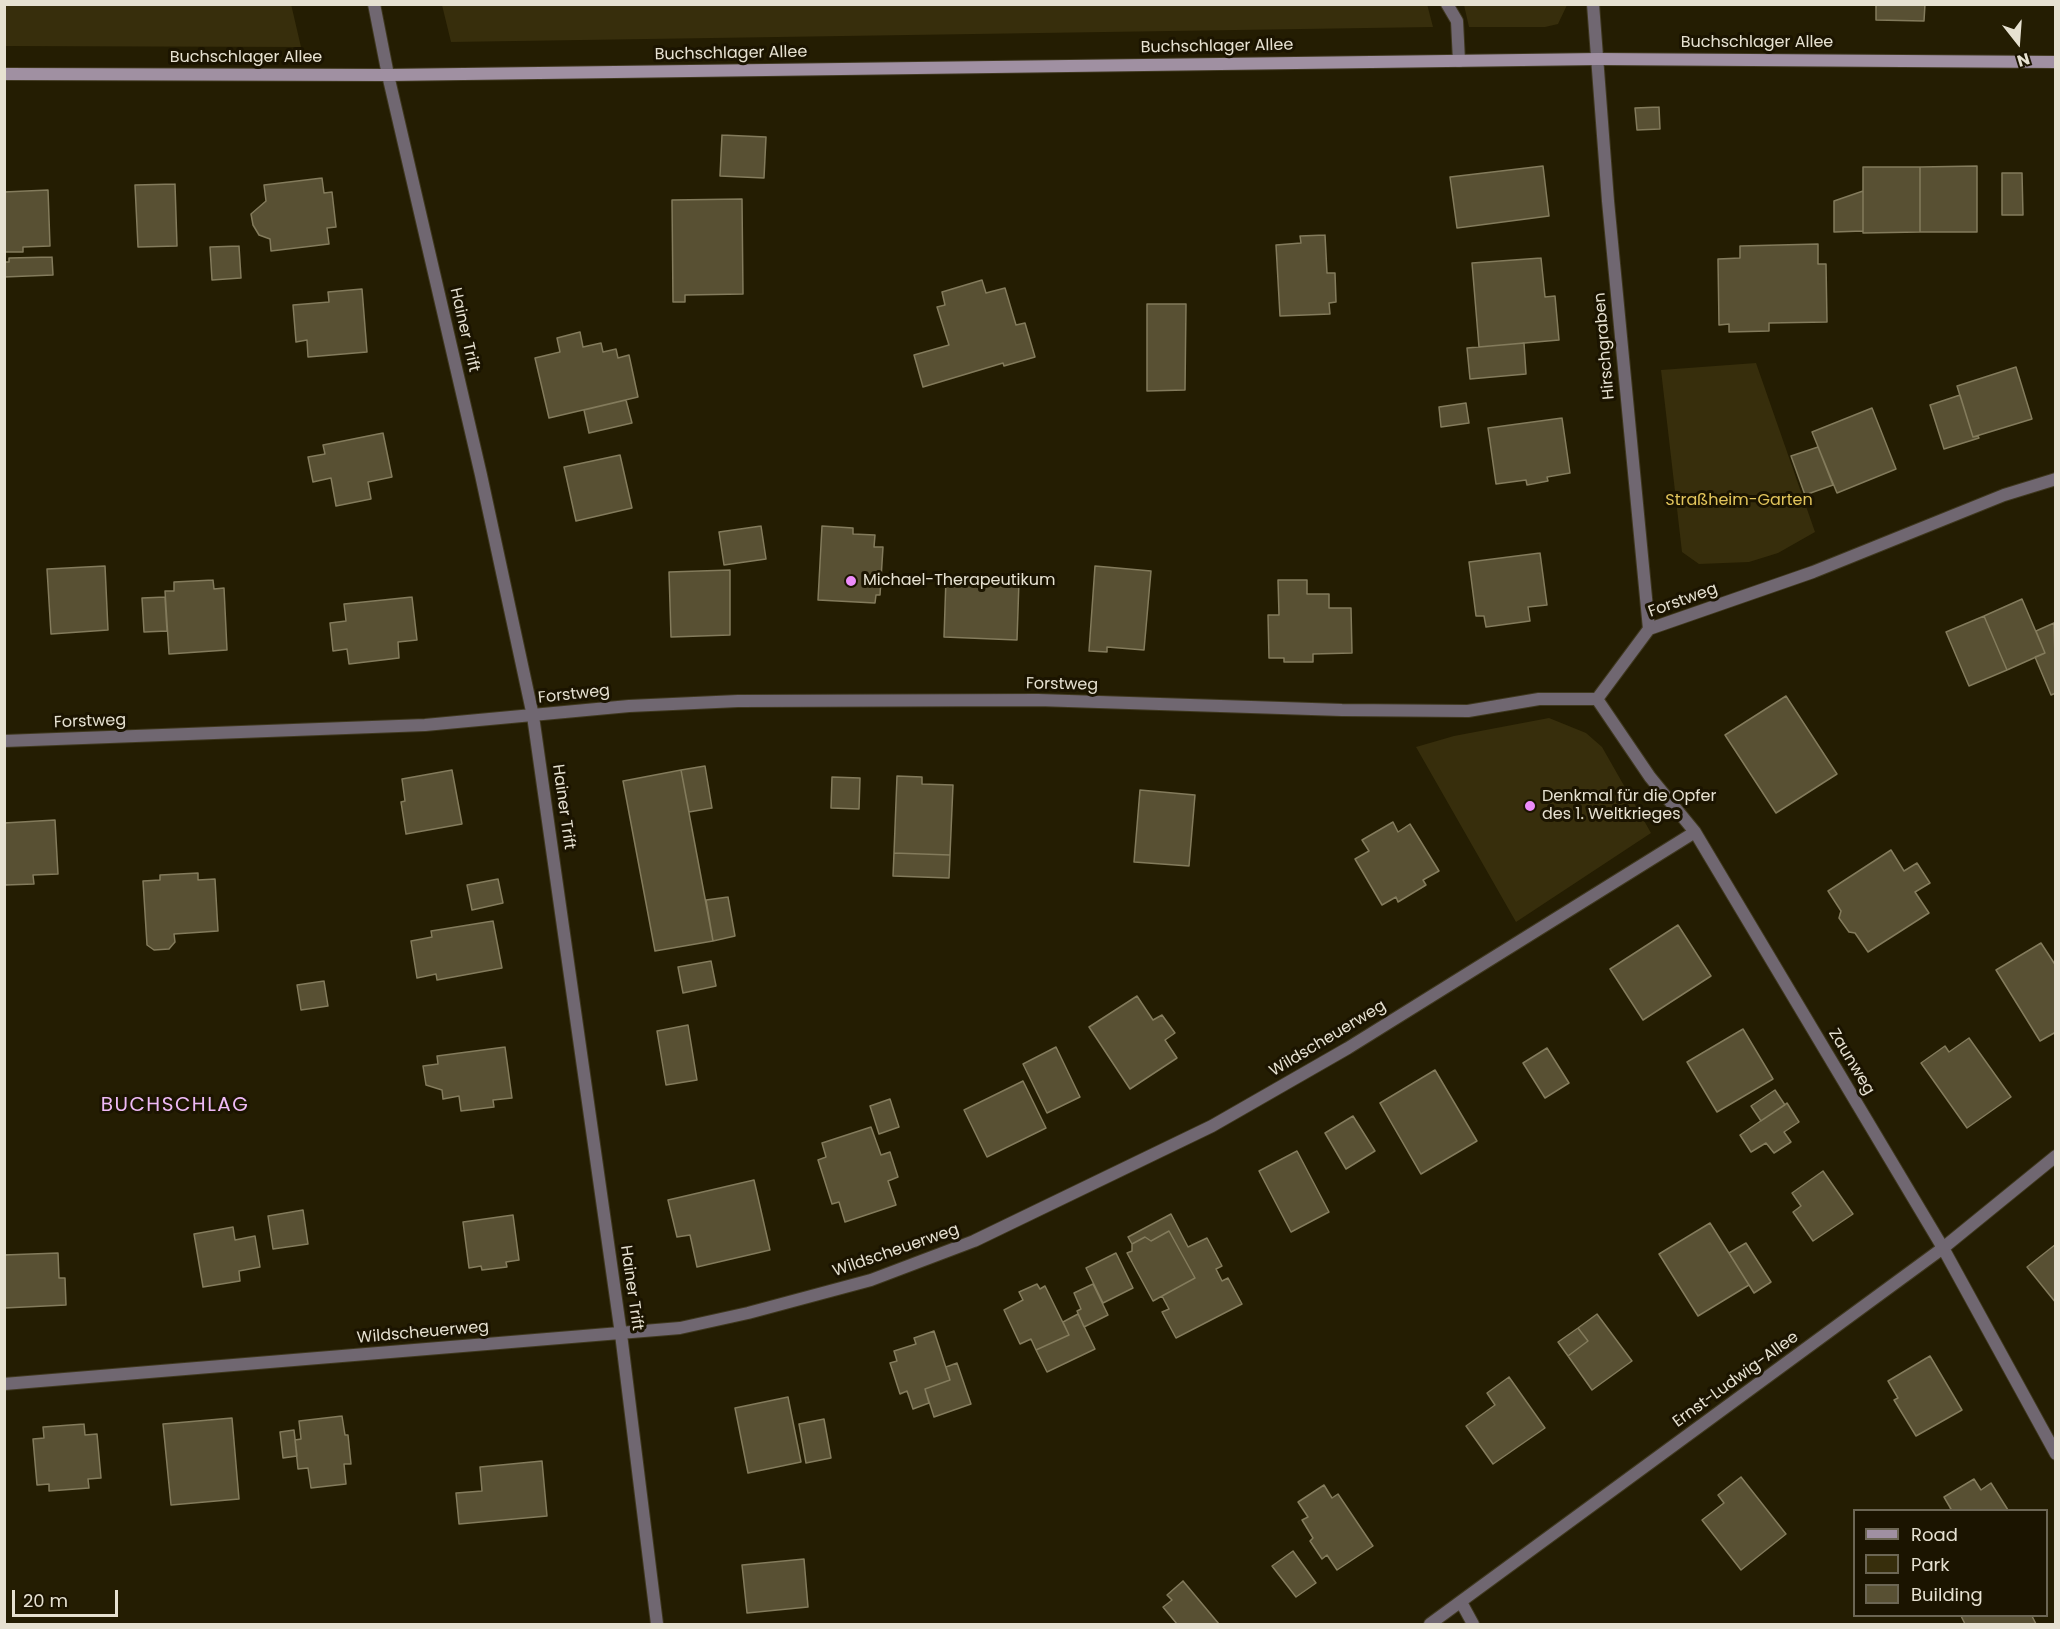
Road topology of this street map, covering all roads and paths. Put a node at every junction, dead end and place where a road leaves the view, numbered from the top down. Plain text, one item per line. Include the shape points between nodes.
1 (374, 4) edge
2 (1447, 4) edge
3 (1593, 4) edge
4 (1598, 59) junction
5 (1459, 61) junction
6 (2055, 62) edge
7 (4, 74) edge
8 (387, 75) junction
9 (2055, 479) edge
10 (1648, 629) junction
11 (1597, 699) junction
12 (533, 716) junction
13 (4, 741) edge
14 (1695, 832) junction
15 (2055, 1156) edge
16 (1943, 1248) junction
17 (621, 1334) junction
18 (4, 1384) edge
19 (2055, 1454) edge
20 (1461, 1602) junction
21 (657, 1624) edge
22 (1430, 1624) edge
23 (1473, 1624) edge

1 - 8 street, Hainer Trift
2 - 5 street via 1457,21
3 - 4 street, Hirschgraben
4 - 5 main road, Buchschlager Allee
4 - 6 main road, Buchschlager Allee
4 - 10 street, Hirschgraben
5 - 8 main road, Buchschlager Allee
7 - 8 main road, Buchschlager Allee
8 - 12 street, Hainer Trift
9 - 10 street, Forstweg via 2004,495 1813,572
10 - 11 street, Forstweg
11 - 12 street, Forstweg via 1539,699 1468,711 1038,700 738,700
11 - 14 street, Zaunweg via 1650,777
12 - 13 street, Forstweg via 425,725
12 - 17 street, Hainer Trift
14 - 16 street, Zaunweg
14 - 17 street, Wildscheuerweg via 1347,1048 1212,1126 984,1236 871,1280 680,1328
15 - 16 street, Ernst-Ludwig-Allee
16 - 19 street, Zaunweg
16 - 20 street, Ernst-Ludwig-Allee
17 - 18 street, Wildscheuerweg
17 - 21 street, Hainer Trift
20 - 22 street, Ernst-Ludwig-Allee
20 - 23 street

